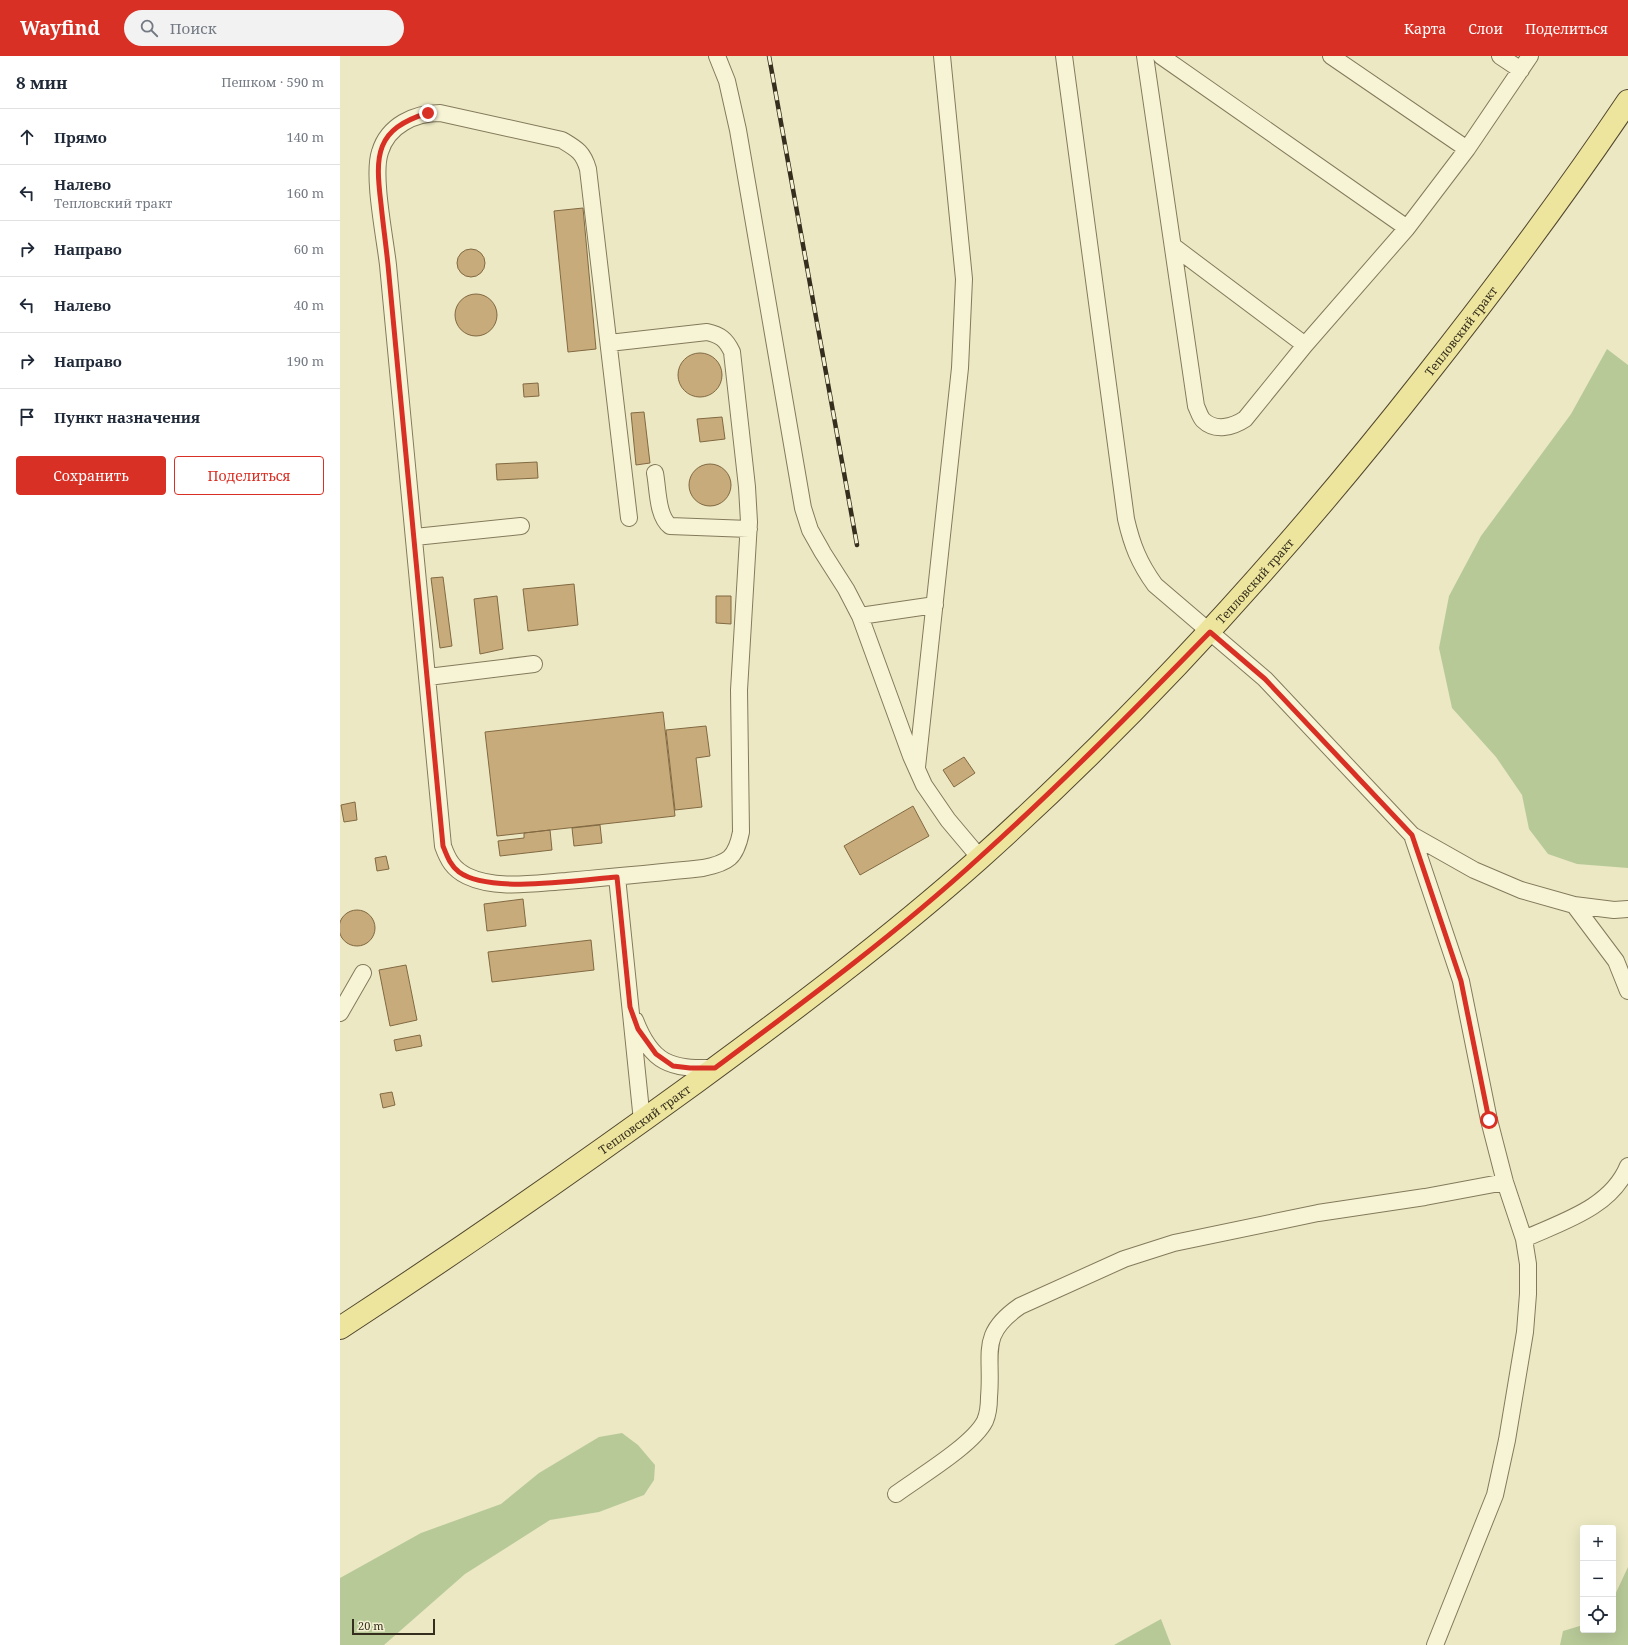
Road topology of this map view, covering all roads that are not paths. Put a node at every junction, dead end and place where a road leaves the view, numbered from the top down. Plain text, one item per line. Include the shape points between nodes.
1 (717, 56) edge
2 (942, 56) edge
3 (1064, 56) edge
4 (1145, 56) edge
5 (1161, 56) edge
6 (1330, 56) edge
7 (1500, 56) edge
8 (1530, 56) edge
9 (1520, 70) junction
10 (1628, 101) edge
11 (1467, 149) junction
12 (1407, 228) junction
13 (1173, 246) junction
14 (609, 343) junction
15 (1305, 345) junction
16 (655, 473) dead end
17 (629, 518) dead end
18 (521, 526) dead end
19 (748, 529) junction
20 (415, 537) junction
21 (935, 605) junction
22 (860, 616) junction
23 (1210, 632) junction
24 (534, 664) dead end
25 (428, 677) junction
26 (917, 771) junction
27 (1412, 835) junction
28 (980, 858) junction
29 (617, 877) junction
30 (1574, 905) junction
31 (1628, 910) edge
32 (363, 973) dead end
33 (1628, 991) edge
34 (630, 1007) junction
35 (340, 1013) edge
36 (715, 1068) junction
37 (642, 1121) junction
38 (1628, 1166) edge
39 (1505, 1182) junction
40 (1524, 1239) junction
41 (340, 1328) edge
42 (896, 1494) dead end
43 (1435, 1645) edge

1 - 22 lane via 727,81 738,130 803,508 810,530
2 - 21 lane via 964,280 960,368
3 - 23 lane via 1115,440 1132,543 1142,567 1155,585
4 - 13 lane
5 - 12 lane
6 - 11 lane
7 - 9 lane
8 - 9 lane
9 - 11 lane
10 - 23 main road, Тепловский тракт via 1493,290 1362,458 1288,546
11 - 12 lane
12 - 15 lane
13 - 15 lane
13 - 15 lane via 1196,406 1203,420 1212,426 1224,427 1234,426 1245,420
14 - 17 lane
14 - 19 lane via 707,332 719,334 728,342 732,352 747,487
14 - 20 lane via 588,169 584,156 562,140 440,113 416,117 394,129 380,151 377,174
16 - 19 lane via 662,515 670,526
18 - 20 lane
19 - 29 lane via 739,690 739,844 735,853 719,865
20 - 25 lane
21 - 22 lane
21 - 26 lane
22 - 26 lane
23 - 27 lane via 1265,679
23 - 28 main road, Тепловский тракт via 1104,740
24 - 25 lane
25 - 29 lane via 443,846 452,865 468,877 496,883
26 - 28 lane via 941,809
27 - 30 lane via 1474,870 1521,890
27 - 39 lane via 1461,981 1489,1120
28 - 36 main road, Тепловский тракт via 853,963
29 - 34 lane
30 - 31 lane
30 - 33 lane via 1616,961
32 - 35 lane
34 - 36 lane via 646,1042 664,1060 680,1067
34 - 37 lane
36 - 37 main road, Тепловский тракт
37 - 41 main road, Тепловский тракт via 422,1275
38 - 40 lane via 1610,1193 1591,1208
39 - 40 lane
39 - 42 lane via 1425,1197 1318,1212 1174,1243 1124,1259 1020,1306 1007,1314 991,1335 989,1401 985,1420 969,1440
40 - 43 lane via 1528,1264 1525,1332 1507,1440 1494,1495

